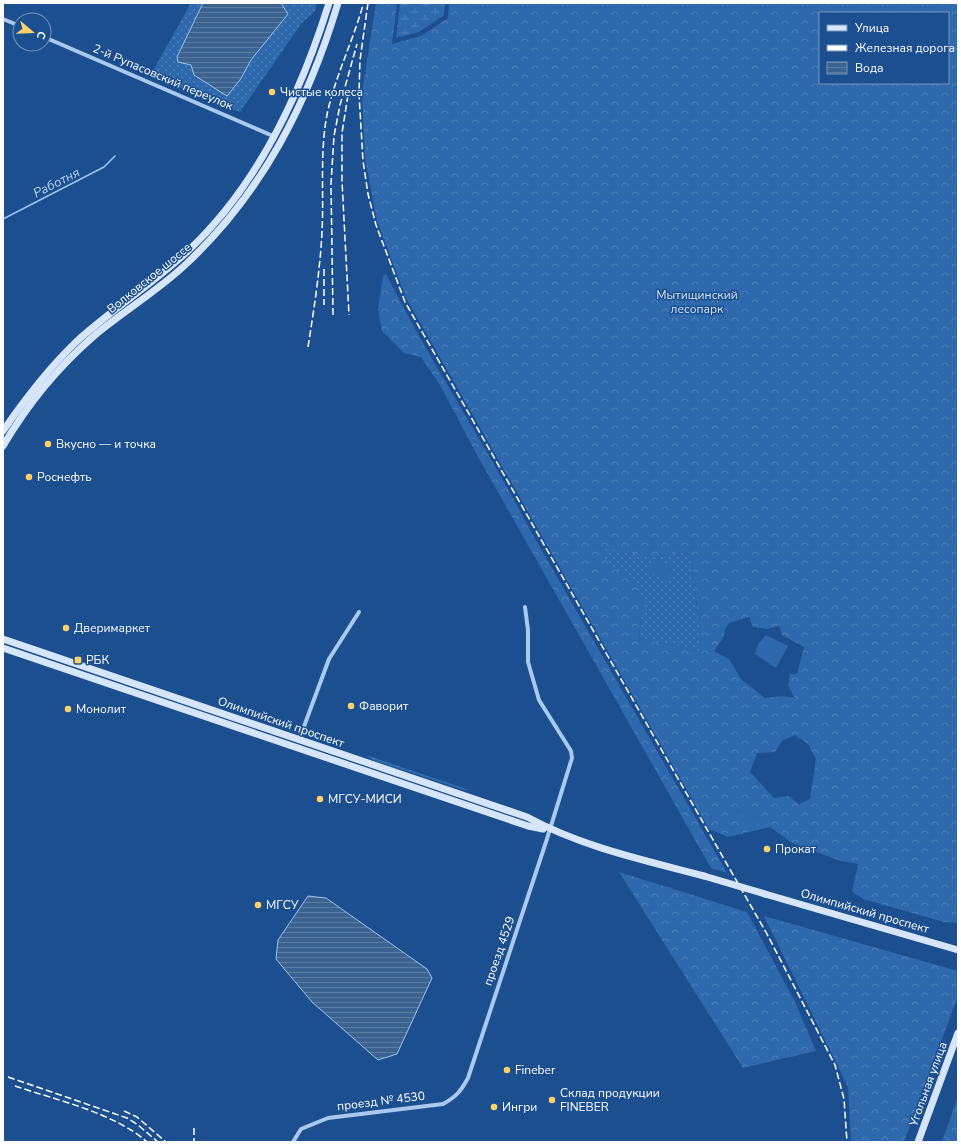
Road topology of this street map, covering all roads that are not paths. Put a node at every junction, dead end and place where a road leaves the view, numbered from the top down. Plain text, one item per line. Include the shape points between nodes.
1 (329, 3) edge
2 (338, 3) edge
3 (52, 39) edge
4 (274, 136) junction
5 (3, 431) edge
6 (3, 446) edge
7 (525, 607) dead end
8 (359, 612) dead end
9 (3, 639) edge
10 (3, 648) edge
11 (299, 740) junction
12 (550, 830) junction
13 (958, 950) edge
14 (958, 1033) edge
15 (468, 1078) joint
16 (294, 1142) edge
17 (918, 1142) edge

1 - 4 main road, Волковское шоссе via 303,75
2 - 6 main road, Волковское шоссе via 321,55 299,108 275,154 256,183 204,246 182,268 96,334 64,365 29,408
3 - 4 street, 2-й Рупасовский переулок
4 - 5 main road, Волковское шоссе via 243,187 202,237 162,274 73,345 30,393
7 - 12 street, проезд 4529 via 528,662 539,700 572,751
8 - 11 street via 329,659
9 - 11 main road, Олимпийский проспект
10 - 12 main road, Олимпийский проспект via 528,826
11 - 12 main road, Олимпийский проспект via 527,817
12 - 13 main road, Олимпийский проспект, bridge via 623,855
12 - 15 street, проезд 4529
14 - 17 main road, Угольная улица
15 - 16 street, проезд № 4530 via 455,1098 443,1104 328,1118 301,1129

